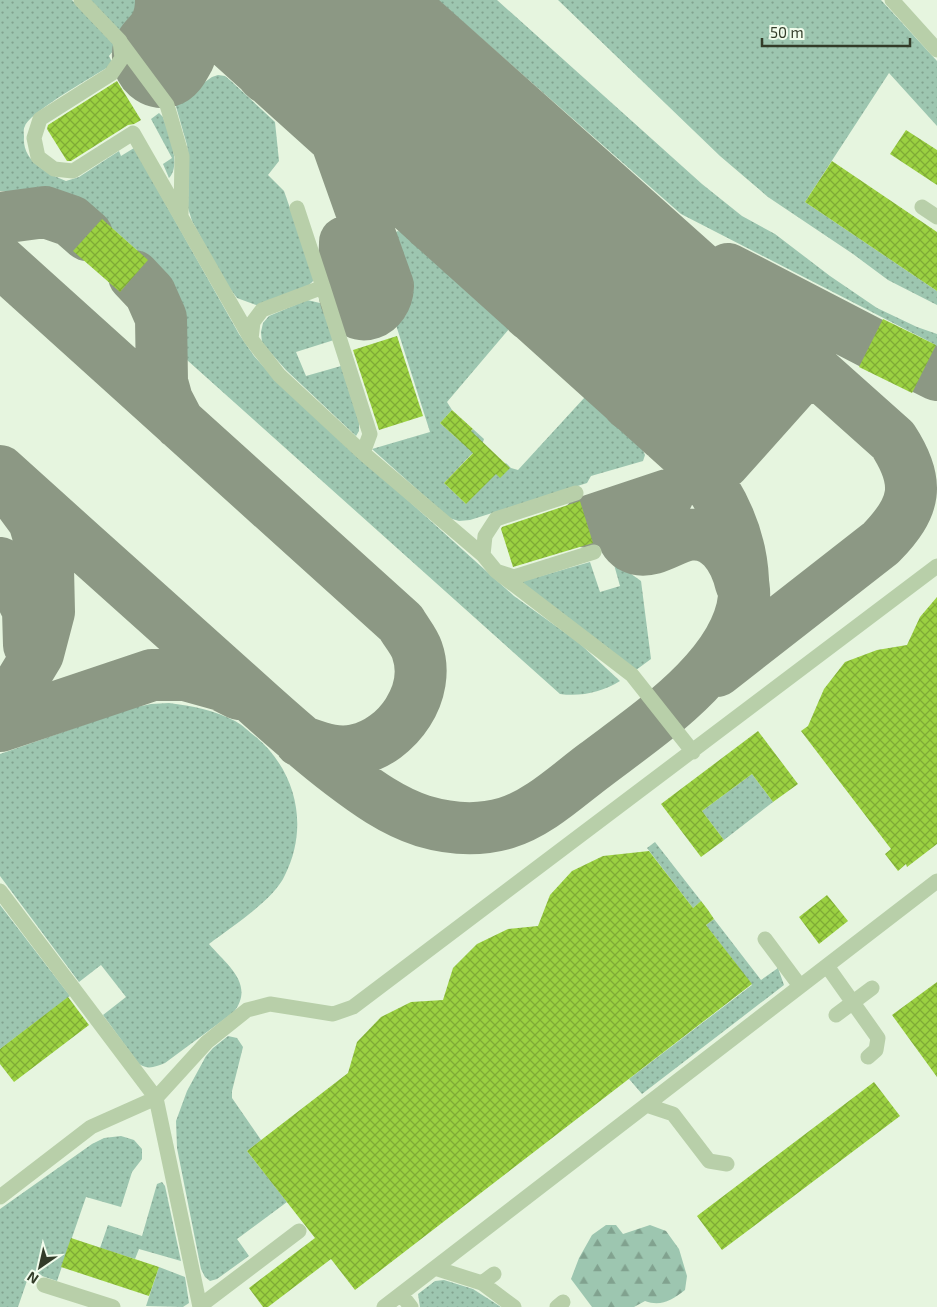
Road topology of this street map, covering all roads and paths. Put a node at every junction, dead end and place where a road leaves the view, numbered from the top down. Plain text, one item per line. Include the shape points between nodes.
1 (81, 0) edge
2 (892, 0) edge
3 (120, 41) junction
4 (937, 50) edge
5 (922, 207) dead end
6 (297, 208) dead end
7 (181, 216) junction
8 (937, 217) edge
9 (323, 287) junction
10 (251, 339) junction
11 (363, 453) junction
12 (576, 493) dead end
13 (594, 552) dead end
14 (483, 555) junction
15 (937, 566) edge
16 (496, 571) junction
17 (693, 752) junction
18 (937, 880) edge
19 (0, 892) edge
20 (765, 939) dead end
21 (827, 966) junction
22 (800, 986) junction
23 (872, 988) dead end
24 (853, 1002) junction
25 (836, 1015) dead end
26 (868, 1057) dead end
27 (156, 1098) junction
28 (646, 1105) junction
29 (676, 1118) junction
30 (694, 1121) dead end
31 (726, 1164) dead end
32 (0, 1197) edge
33 (299, 1231) dead end
34 (435, 1268) junction
35 (44, 1285) dead end
36 (401, 1294) junction
37 (200, 1306) edge
38 (113, 1307) edge
39 (384, 1307) edge
40 (411, 1307) edge
41 (514, 1307) edge

1 - 3 lane
2 - 4 lane
3 - 7 lane via 167,106 182,156
3 - 7 lane via 122,58 111,74 40,119 34,138 38,157 54,169 73,171 133,133
5 - 8 lane
6 - 9 lane
7 - 10 lane
9 - 10 lane via 262,310 253,322
9 - 11 lane via 370,434
10 - 11 lane via 279,375
11 - 14 lane
12 - 14 lane via 496,519 485,536
13 - 16 lane via 514,577
14 - 16 lane
15 - 17 lane
16 - 17 lane via 632,675
17 - 27 lane via 353,1006 333,1014 270,1004 247,1010 207,1042
18 - 21 lane
19 - 27 lane
20 - 22 lane
21 - 22 lane
21 - 24 lane
22 - 28 lane
23 - 24 lane
24 - 25 lane
24 - 26 lane via 878,1038 876,1050
27 - 32 lane via 91,1127
27 - 37 lane
28 - 29 lane
28 - 34 lane
29 - 30 lane
29 - 31 lane via 709,1161
33 - 37 lane
34 - 36 lane
34 - 41 lane via 488,1279
35 - 38 lane
36 - 39 lane
36 - 40 lane

